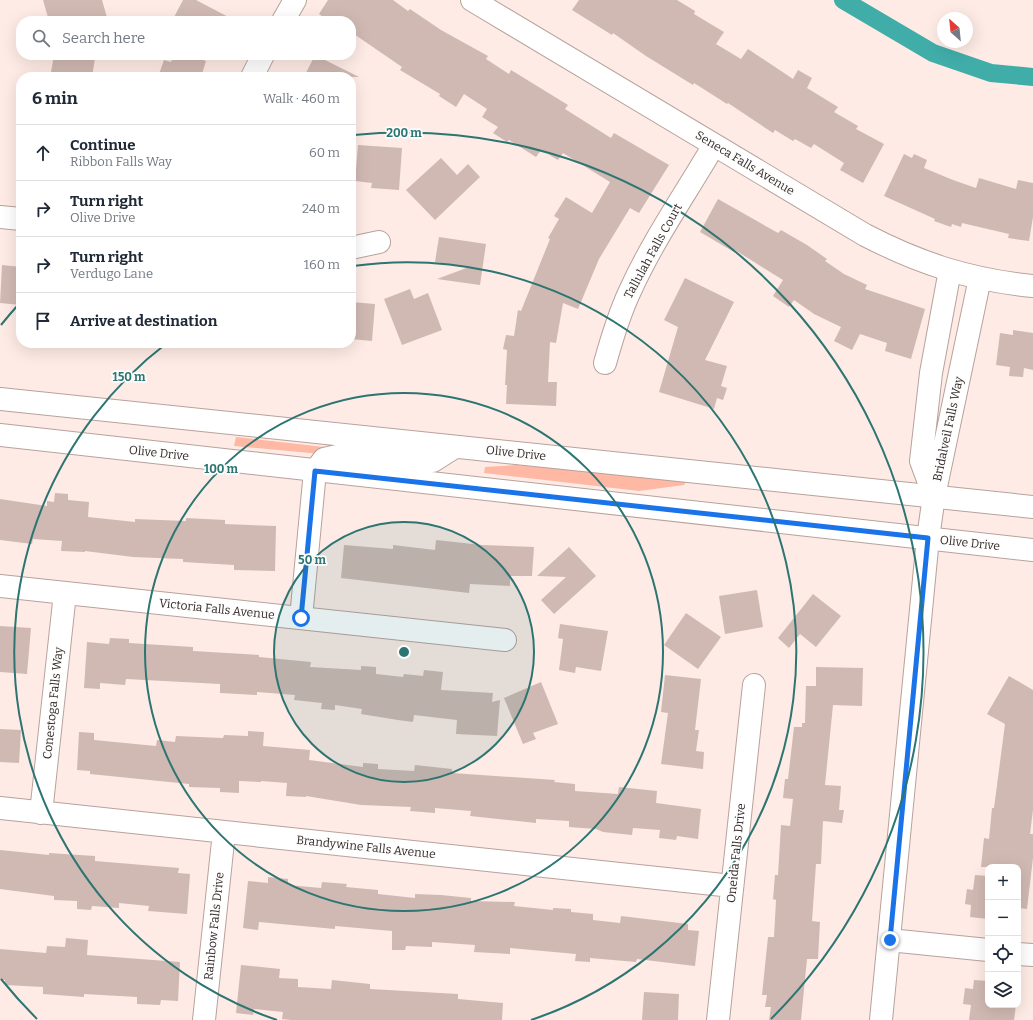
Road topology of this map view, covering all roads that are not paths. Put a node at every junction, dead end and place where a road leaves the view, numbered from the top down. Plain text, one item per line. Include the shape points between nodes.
1 (295, 0) edge
2 (472, 0) edge
3 (286, 16) edge
4 (260, 60) edge
5 (254, 72) edge
6 (714, 145) junction
7 (0, 217) edge
8 (16, 219) edge
9 (379, 242) dead end
10 (356, 247) edge
11 (950, 270) junction
12 (980, 278) junction
13 (1033, 286) edge
14 (605, 363) dead end
15 (0, 399) edge
16 (0, 435) edge
17 (455, 447) junction
18 (315, 471) junction
19 (934, 496) junction
20 (1033, 507) edge
21 (928, 538) junction
22 (1033, 550) edge
23 (0, 586) edge
24 (65, 593) junction
25 (301, 618) junction
26 (505, 640) dead end
27 (754, 685) dead end
28 (0, 808) edge
29 (42, 813) junction
30 (224, 832) junction
31 (732, 886) junction
32 (890, 940) junction
33 (985, 950) edge
34 (1021, 954) edge
35 (1033, 955) edge
36 (204, 1020) edge
37 (718, 1020) edge
38 (881, 1020) edge

1 - 3 street
2 - 6 street, Seneca Falls Avenue
4 - 5 street
6 - 11 street, Seneca Falls Avenue via 865,235 900,253
6 - 14 street, Tallulah Falls Court via 630,291 615,327
7 - 8 street
9 - 10 street
11 - 12 street, Seneca Falls Avenue
11 - 19 street, Bridalveil Falls Way via 931,373 921,461
12 - 13 street, Seneca Falls Avenue
12 - 19 street, Bridalveil Falls Way
15 - 17 street, Olive Drive
16 - 18 street, Olive Drive
17 - 18 street via 433,460 337,456 324,459
17 - 19 street, Olive Drive
18 - 21 street, Olive Drive
18 - 25 street
19 - 20 street, Olive Drive
19 - 21 street
21 - 22 street, Olive Drive
21 - 32 street
23 - 24 street, Victoria Falls Avenue
24 - 25 street, Victoria Falls Avenue
24 - 29 street, Conestoga Falls Way
25 - 26 street, Victoria Falls Avenue
27 - 31 street, Oneida Falls Drive
28 - 29 street, Brandywine Falls Avenue
29 - 30 street, Brandywine Falls Avenue
30 - 31 street, Brandywine Falls Avenue
30 - 36 street, Rainbow Falls Drive
31 - 37 street, Oneida Falls Drive
32 - 33 street
32 - 38 street
34 - 35 street

